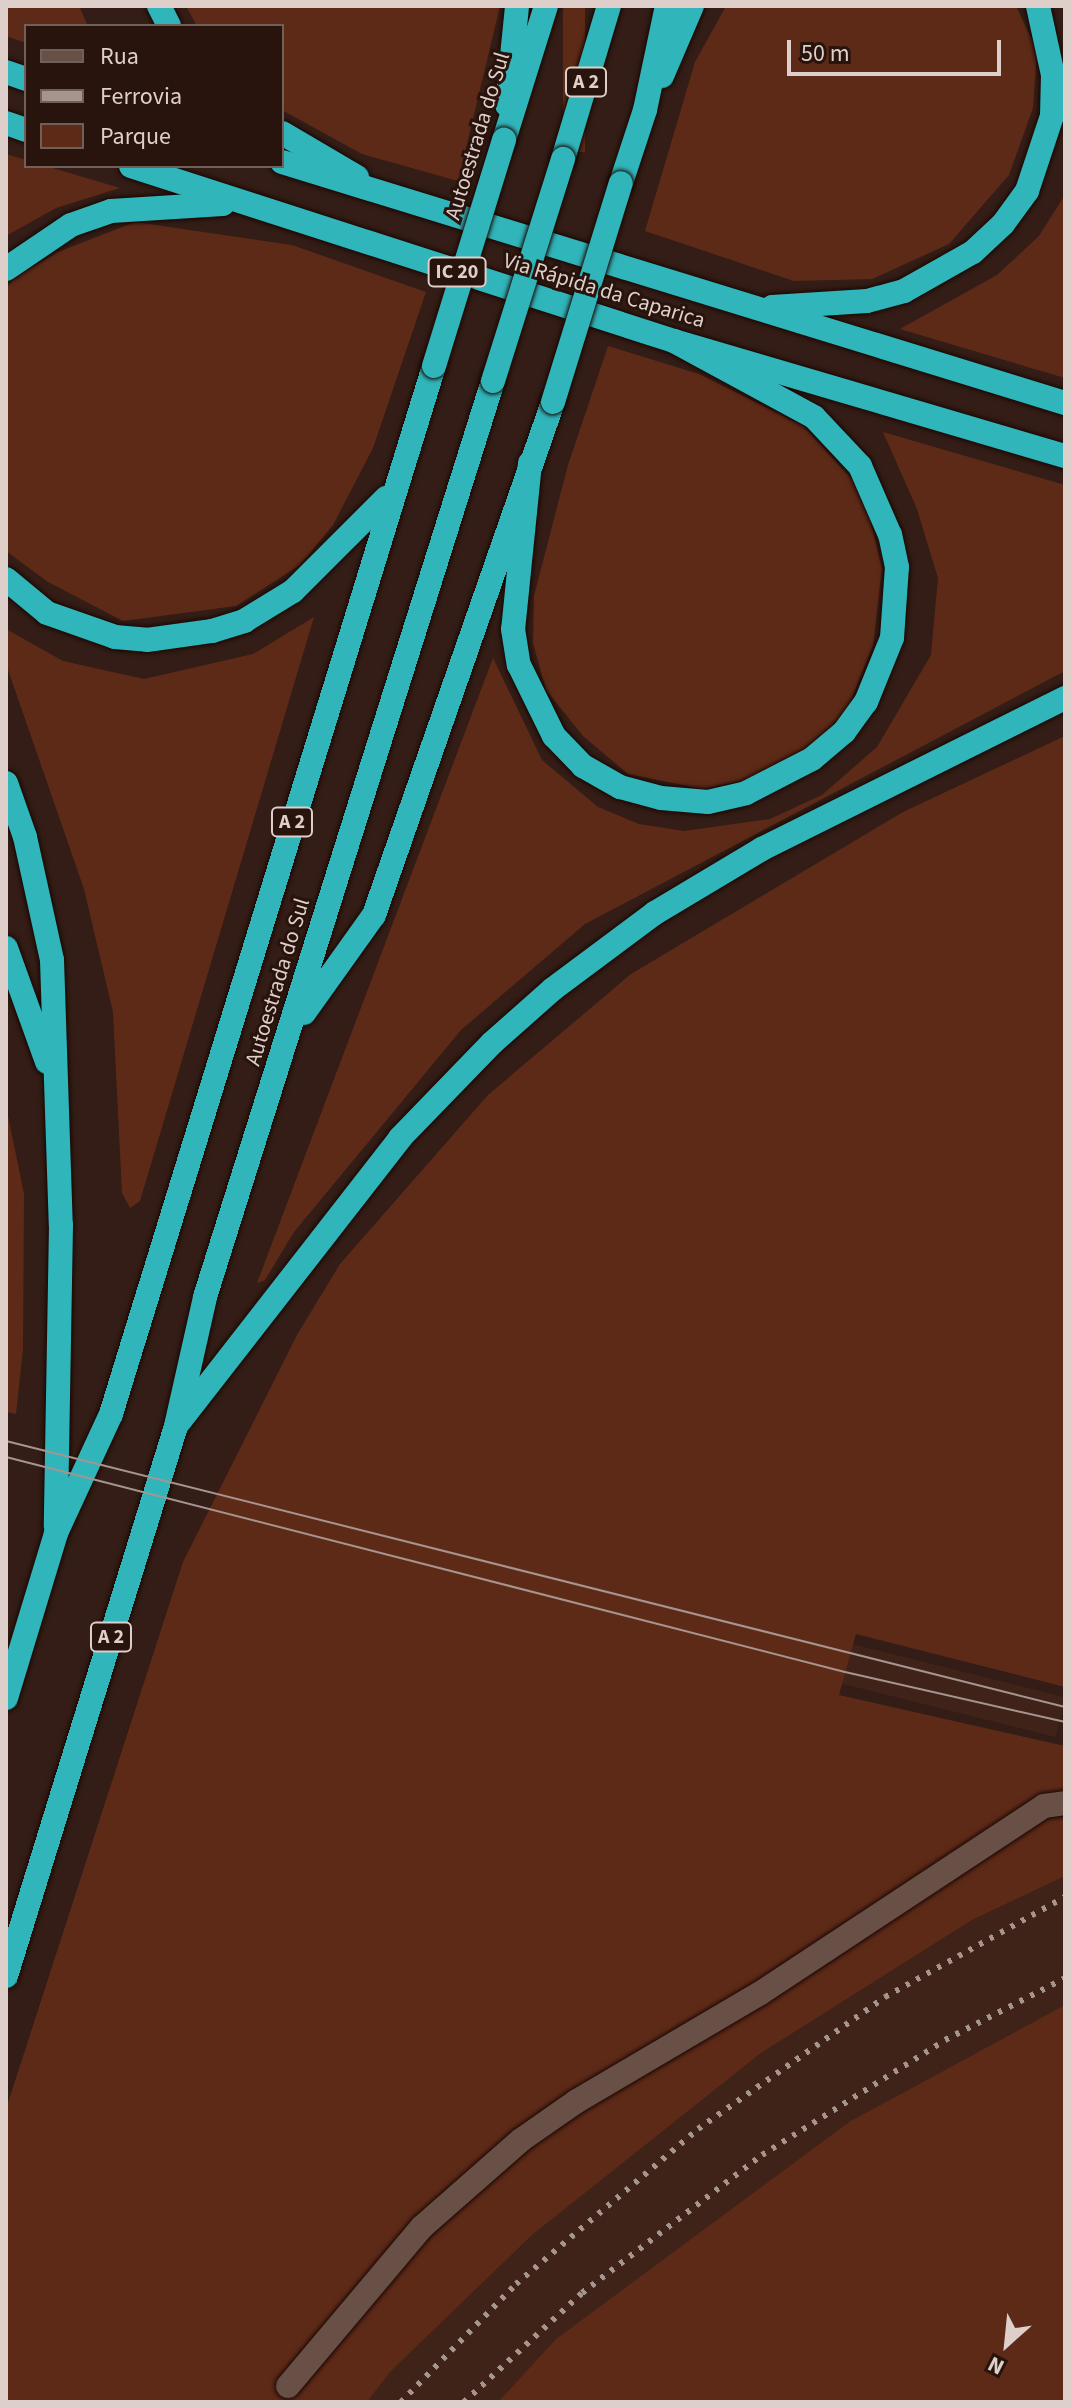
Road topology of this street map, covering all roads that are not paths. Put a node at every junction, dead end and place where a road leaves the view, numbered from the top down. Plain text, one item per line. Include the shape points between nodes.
1 (159, 6) edge
2 (517, 6) edge
3 (546, 6) edge
4 (609, 6) edge
5 (667, 6) edge
6 (692, 6) edge
7 (1038, 6) edge
8 (168, 24) edge
9 (645, 110) junction
10 (284, 134) edge
11 (506, 134) junction
12 (284, 163) edge
13 (137, 168) edge
14 (382, 194) junction
15 (241, 204) junction
16 (6, 269) edge
17 (756, 307) junction
18 (674, 341) junction
19 (1065, 403) edge
20 (1065, 456) edge
21 (530, 463) junction
22 (390, 494) junction
23 (6, 579) edge
24 (1065, 698) edge
25 (6, 783) edge
26 (6, 948) edge
27 (291, 1031) junction
28 (55, 1084) junction
29 (176, 1426) junction
30 (56, 1533) junction
31 (6, 1698) edge
32 (1065, 1803) edge
33 (6, 1976) edge
34 (288, 2386) dead end

1 - 8 highway
2 - 11 highway via 506,73
3 - 11 highway, Autoestrada do Sul / A 2
4 - 27 highway, Autoestrada do Sul / A 2, bridge
5 - 9 highway
6 - 9 highway
7 - 17 highway via 1053,75 1052,116 1027,191 1003,224 973,252 904,291 867,301
9 - 21 highway, bridge
10 - 14 highway
11 - 22 highway, Autoestrada do Sul / A 2, bridge
12 - 14 highway, Via Rápida da Caparica / IC 20
13 - 15 highway, Via Rápida da Caparica / IC 20
14 - 17 highway, Via Rápida da Caparica / IC 20
15 - 16 highway via 111,211 57,232
15 - 18 highway, Via Rápida da Caparica / IC 20
17 - 19 highway, Via Rápida da Caparica / IC 20
18 - 20 highway, Via Rápida da Caparica / IC 20
18 - 21 highway via 814,417 860,466 890,535 898,604 892,638 866,702 844,732 812,759 746,793 708,802 661,798 620,787 595,773 554,736 519,665 513,629
21 - 27 highway, A 2 via 420,795 374,915
22 - 23 highway via 293,591 244,621 212,631 147,640 115,637 47,613
22 - 30 highway, Autoestrada do Sul / A 2 via 111,1414
24 - 29 highway via 705,882 553,989 400,1138
25 - 28 highway via 25,837 52,960
26 - 28 highway
27 - 29 highway, Autoestrada do Sul / A 2 via 205,1297
28 - 30 highway via 61,1225
29 - 33 highway, Autoestrada do Sul / A 2
30 - 31 highway, Autoestrada do Sul / A 2
32 - 34 street via 1044,1806 1017,1822 759,1994 521,2140 422,2227

